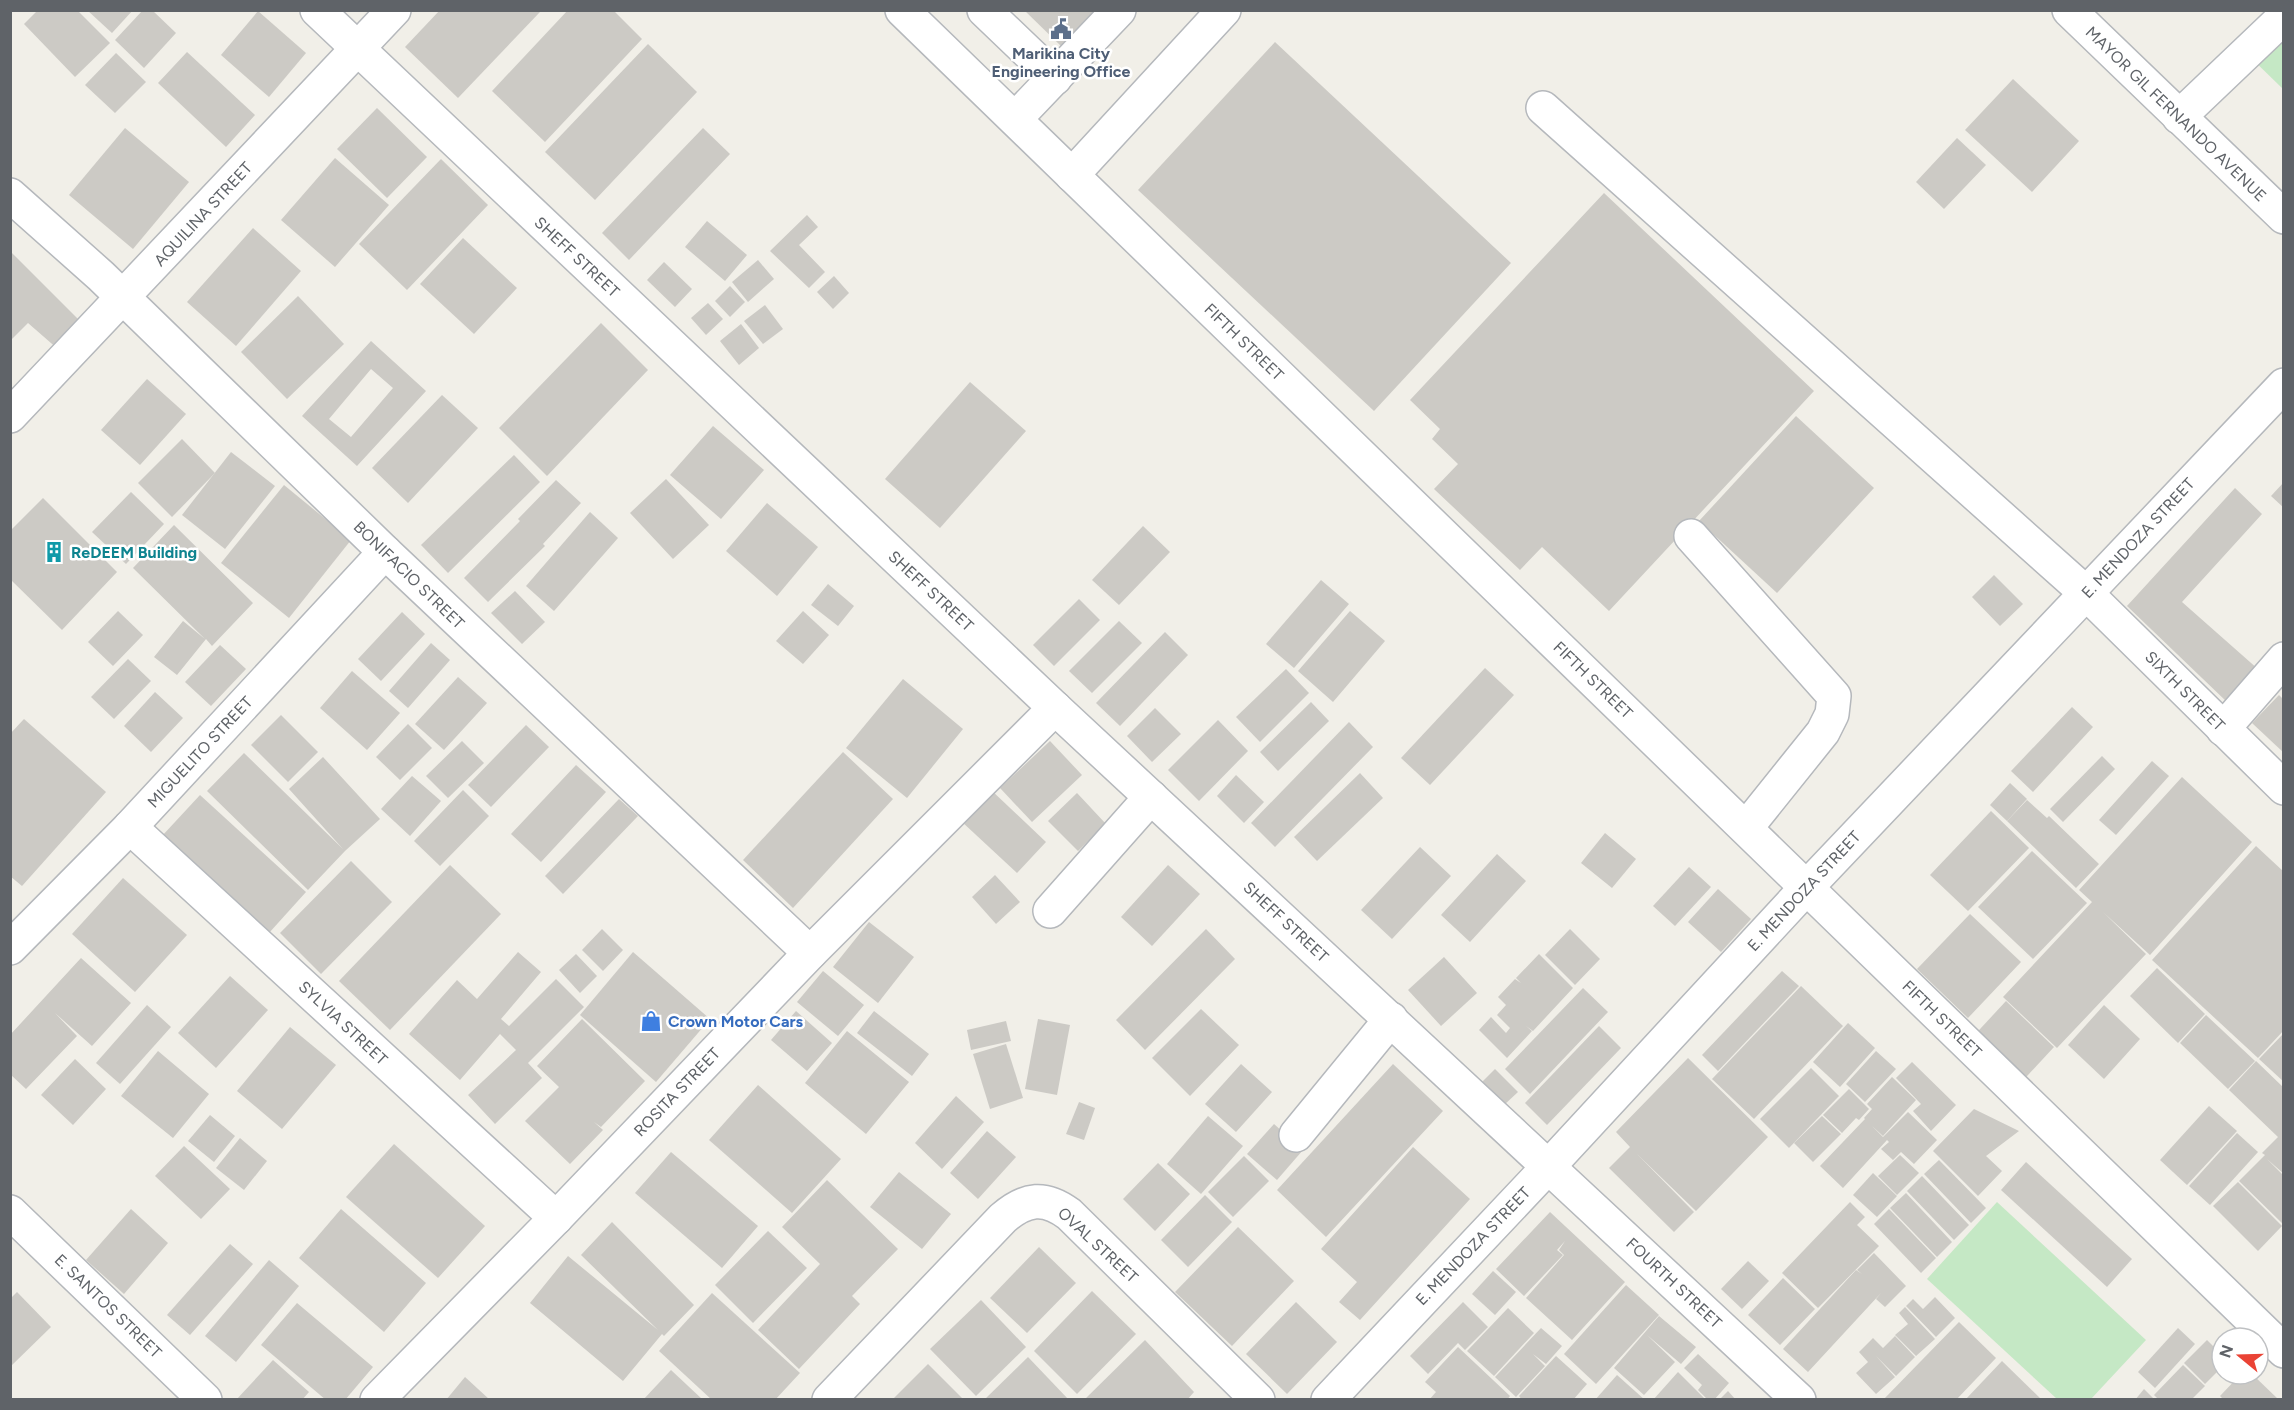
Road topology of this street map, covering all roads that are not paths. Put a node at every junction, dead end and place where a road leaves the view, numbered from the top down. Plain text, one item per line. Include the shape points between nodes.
1 (317, 10) edge
2 (394, 10) edge
3 (902, 10) edge
4 (984, 10) edge
5 (1119, 10) edge
6 (1224, 10) edge
7 (2069, 10) edge
8 (2283, 17) edge
9 (357, 49) junction
10 (1055, 78) junction
11 (1543, 108) dead end
12 (2179, 117) junction
13 (1015, 119) junction
14 (1072, 175) junction
15 (10, 195) edge
16 (2283, 218) edge
17 (123, 298) junction
18 (2283, 385) edge
19 (10, 416) edge
20 (1691, 536) dead end
21 (385, 552) junction
22 (2086, 593) junction
23 (2283, 659) edge
24 (1055, 708) junction
25 (2223, 729) junction
26 (2283, 788) edge
27 (1151, 797) junction
28 (130, 827) junction
29 (1746, 828) junction
30 (1807, 887) junction
31 (1050, 911) dead end
32 (10, 948) edge
33 (810, 953) junction
34 (1391, 1019) junction
35 (1296, 1135) dead end
36 (1549, 1166) junction
37 (10, 1212) edge
38 (556, 1218) junction
39 (2283, 1351) edge
40 (205, 1400) edge
41 (377, 1400) edge
42 (829, 1400) edge
43 (1258, 1400) edge
44 (1328, 1400) edge
45 (1799, 1400) edge

1 - 9 street, SHEFF STREET
2 - 9 street, AQUILINA STREET
3 - 13 street, FIFTH STREET
4 - 10 street
5 - 10 street
6 - 14 street
7 - 12 street, MAYOR GIL FERNANDO AVENUE
8 - 12 street
9 - 17 street, AQUILINA STREET
9 - 24 street, SHEFF STREET
10 - 13 street
11 - 22 street, SIXTH STREET
12 - 16 street, MAYOR GIL FERNANDO AVENUE
13 - 14 street, FIFTH STREET
14 - 29 street, FIFTH STREET
15 - 17 street, BONIFACIO STREET
17 - 19 street, AQUILINA STREET
17 - 21 street, BONIFACIO STREET
18 - 22 street, E. MENDOZA STREET
20 - 29 street via 1834,696 1832,714 1823,732
21 - 28 street, MIGUELITO STREET
21 - 33 street, BONIFACIO STREET
22 - 25 street, SIXTH STREET
22 - 30 street, E. MENDOZA STREET
23 - 25 street
24 - 27 street, SHEFF STREET
24 - 33 street, ROSITA STREET
25 - 26 street, SIXTH STREET
27 - 31 street
27 - 34 street, SHEFF STREET
28 - 32 street, MIGUELITO STREET
28 - 38 street, SYLVIA STREET
29 - 30 street, FIFTH STREET
30 - 36 street, E. MENDOZA STREET
30 - 39 street, FIFTH STREET
33 - 38 street, ROSITA STREET
34 - 35 street
34 - 36 street, SHEFF STREET
36 - 44 street, E. MENDOZA STREET
36 - 45 street, FOURTH STREET
37 - 40 street, E. SANTOS STREET
38 - 41 street, ROSITA STREET
42 - 43 street, OVAL STREET via 1004,1218 1015,1208 1032,1202 1051,1203 1069,1214

